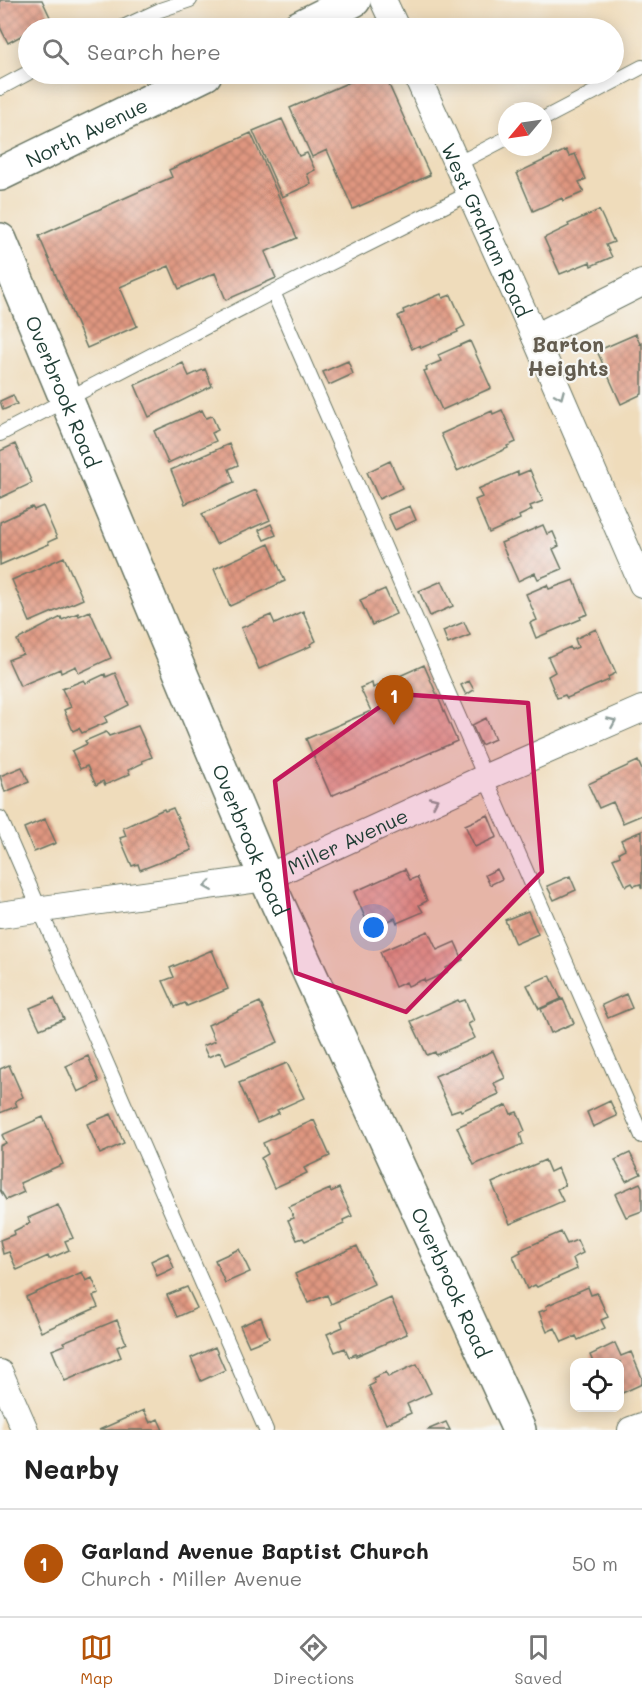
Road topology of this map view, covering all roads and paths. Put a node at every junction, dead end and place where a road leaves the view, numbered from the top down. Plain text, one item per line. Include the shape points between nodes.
1 (190, 0) edge
2 (354, 0) edge
3 (383, 0) edge
4 (311, 15) edge
5 (143, 18) edge
6 (391, 18) edge
7 (642, 67) edge
8 (624, 76) edge
9 (18, 78) edge
10 (184, 84) edge
11 (421, 84) edge
12 (610, 84) edge
13 (0, 88) edge
14 (552, 114) edge
15 (498, 143) edge
16 (457, 164) junction
17 (0, 174) edge
18 (470, 193) junction
19 (0, 240) edge
20 (642, 283) edge
21 (273, 292) junction
22 (535, 337) junction
23 (67, 400) junction
24 (0, 434) edge
25 (642, 585) edge
26 (642, 709) edge
27 (484, 778) junction
28 (0, 818) edge
29 (266, 878) junction
30 (41, 909) junction
31 (0, 915) edge
32 (642, 1136) edge
33 (0, 1373) edge
34 (642, 1426) edge
35 (25, 1430) edge
36 (266, 1430) edge
37 (519, 1430) edge
38 (631, 1430) edge

1 - 5 lane
2 - 4 street
3 - 6 street
7 - 8 lane
9 - 13 lane
10 - 17 street, North Avenue
11 - 16 street, West Graham Road
12 - 14 lane
15 - 16 lane
16 - 18 street, West Graham Road
18 - 21 lane
18 - 22 street, West Graham Road
19 - 23 street, Overbrook Road
20 - 22 street
21 - 23 lane
21 - 27 lane
22 -> 25 street, West Graham Road
23 - 24 lane
23 - 29 street, Overbrook Road
27 -> 26 street, Miller Avenue
29 -> 27 street, Miller Avenue
27 - 32 lane
28 - 30 lane
29 -> 30 street, Miller Avenue
29 - 37 street, Overbrook Road
30 - 31 street, Miller Avenue
30 - 36 lane
33 - 35 street
34 - 38 street

